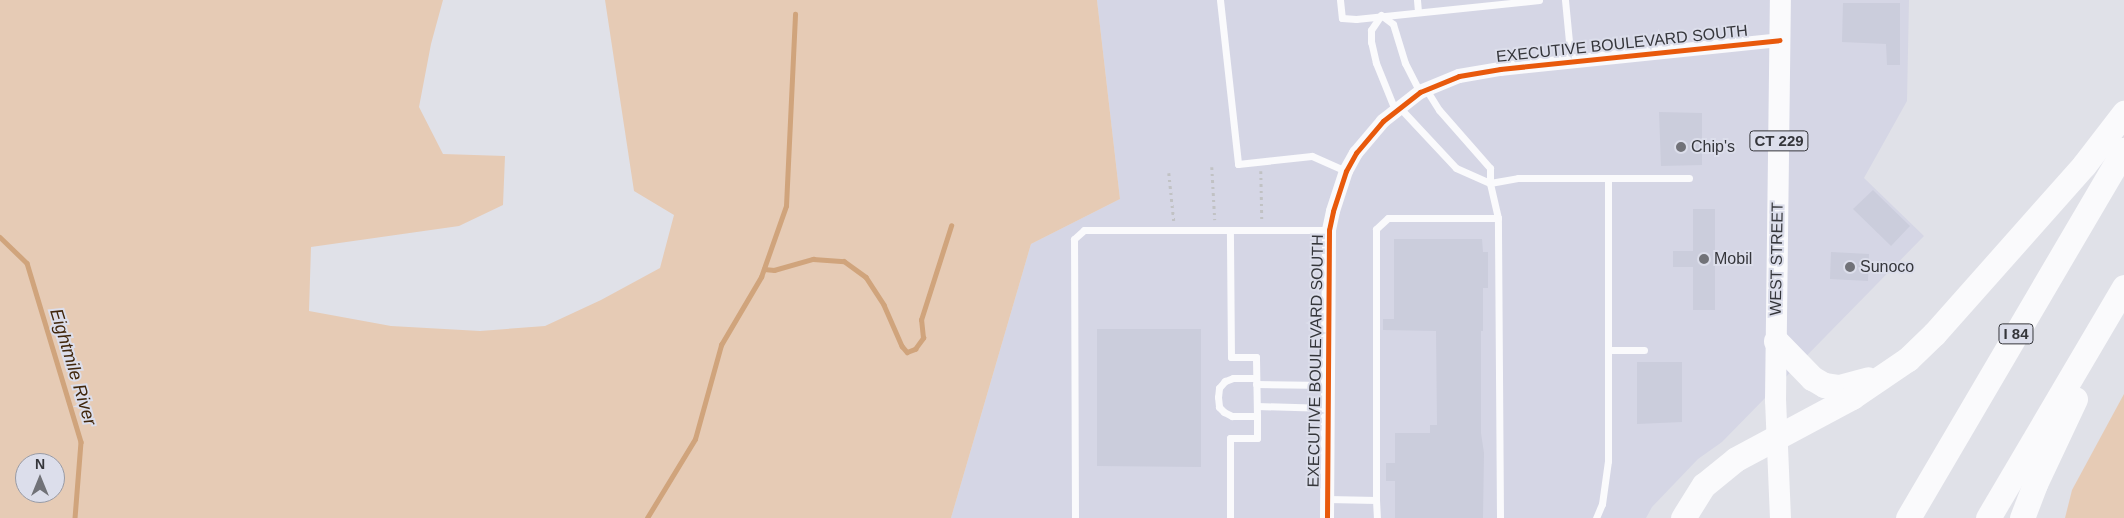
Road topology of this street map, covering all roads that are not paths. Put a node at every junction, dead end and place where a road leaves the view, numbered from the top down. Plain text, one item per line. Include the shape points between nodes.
1 (1220, 0) edge
2 (1340, 0) edge
3 (1417, 0) edge
4 (1539, 0) edge
5 (1565, 0) edge
6 (1780, 0) edge
7 (1519, 1) edge
8 (1418, 11) junction
9 (1381, 15) junction
10 (1780, 40) junction
11 (1572, 62) junction
12 (1423, 90) junction
13 (1397, 108) junction
14 (2124, 113) edge
15 (2124, 150) edge
16 (1346, 171) junction
17 (1608, 178) junction
18 (1689, 178) dead end
19 (1490, 184) junction
20 (1498, 218) junction
21 (1230, 230) junction
22 (1329, 230) junction
23 (2124, 287) edge
24 (2124, 297) edge
25 (1776, 341) junction
26 (1608, 350) junction
27 (1644, 350) dead end
28 (1908, 359) junction
29 (1256, 381) junction
30 (1328, 385) junction
31 (1257, 406) junction
32 (1328, 408) junction
33 (1257, 416) junction
34 (1776, 438) junction
35 (1328, 499) junction
36 (1376, 500) junction
37 (1074, 518) edge
38 (1230, 518) edge
39 (1328, 518) edge
40 (1377, 518) edge
41 (1500, 518) edge
42 (1596, 518) edge
43 (1683, 518) edge
44 (1780, 518) edge
45 (1908, 518) edge
46 (1988, 518) edge
47 (2022, 518) edge

1 - 16 lane via 1238,164 1312,156
2 - 9 lane via 1342,18
3 - 8 lane
4 - 7 lane
5 - 11 lane
6 - 10 main road, WEST STREET / CT 229
7 - 8 lane
8 - 9 lane
9 - 12 lane via 1393,24 1405,63
9 - 13 lane via 1371,30 1371,42 1376,63
10 - 11 street, EXECUTIVE BOULEVARD SOUTH
10 - 25 main road, WEST STREET / CT 229
11 - 12 street, EXECUTIVE BOULEVARD SOUTH via 1459,76
12 - 13 street, EXECUTIVE BOULEVARD SOUTH
12 - 19 lane via 1490,168
13 - 16 street, EXECUTIVE BOULEVARD SOUTH via 1369,135
13 - 19 lane via 1456,168
14 - 28 highway via 2071,179
15 - 45 highway, I 84
16 - 22 street, EXECUTIVE BOULEVARD SOUTH
17 - 18 lane
17 - 19 lane via 1518,178
17 - 26 lane
19 - 20 lane
20 - 36 lane via 1388,218 1376,229
20 - 41 lane
21 - 22 lane
21 - 29 lane via 1231,357 1256,357
21 - 37 lane via 1084,230 1074,240
22 - 30 street, EXECUTIVE BOULEVARD SOUTH
23 - 46 highway
24 - 47 highway
25 - 28 highway via 1812,378 1824,385 1856,384
25 - 34 main road, WEST STREET / CT 229
26 - 27 lane
26 - 42 lane via 1608,461 1602,504
28 - 34 highway via 1852,397
29 - 30 lane
29 - 31 lane
29 - 33 lane via 1233,378 1225,381 1219,388 1218,397 1219,407 1232,416
30 - 32 street, EXECUTIVE BOULEVARD SOUTH
31 - 32 lane
31 - 33 lane
32 - 35 street, EXECUTIVE BOULEVARD SOUTH
33 - 38 lane via 1256,438 1230,438
34 - 43 highway via 1719,471 1700,491
34 - 44 main road, WEST STREET / CT 229
35 - 36 lane
35 - 39 street, EXECUTIVE BOULEVARD SOUTH
36 - 40 lane

